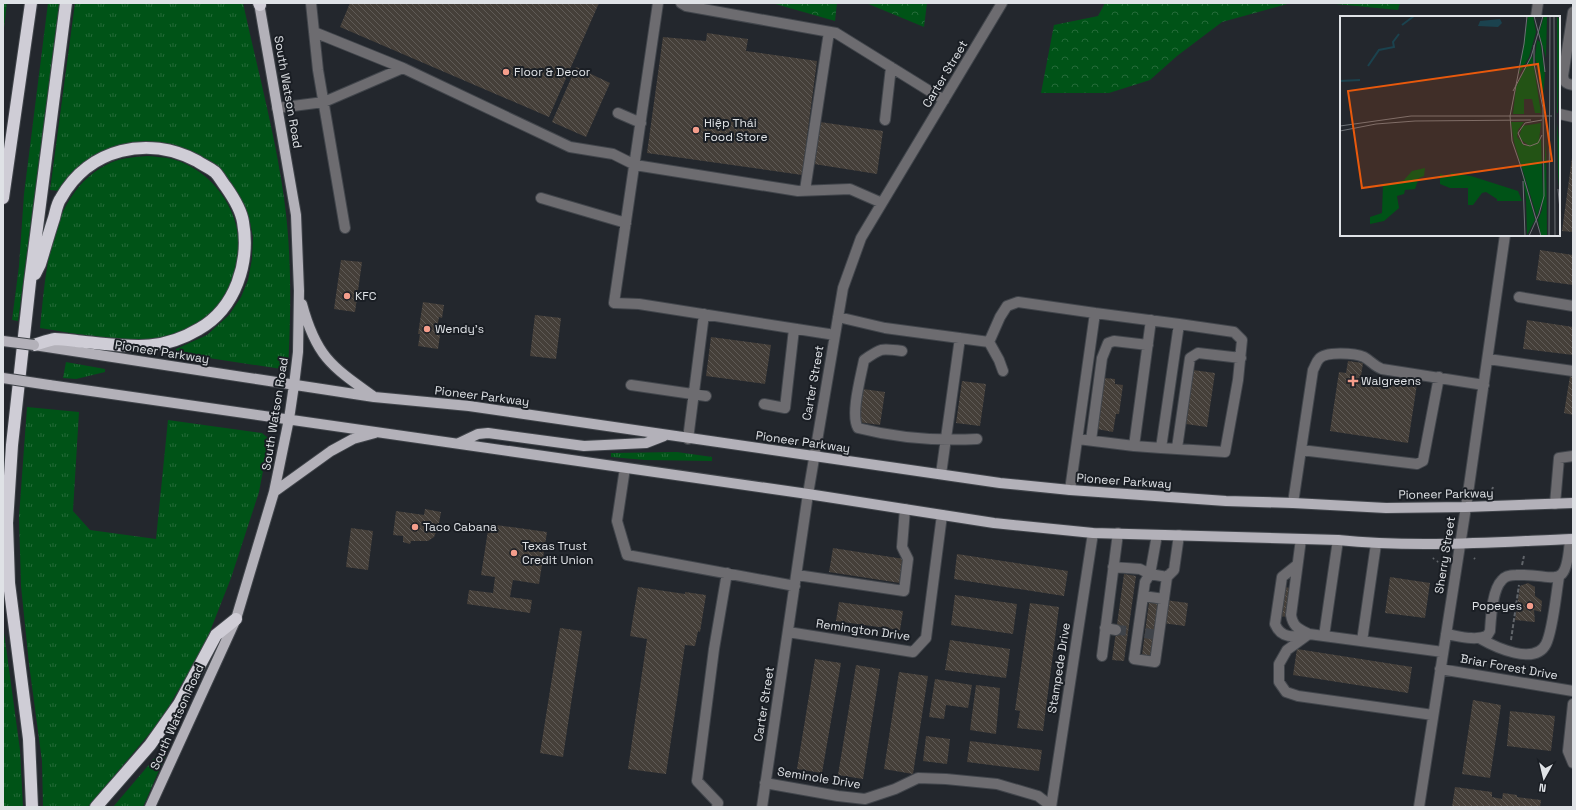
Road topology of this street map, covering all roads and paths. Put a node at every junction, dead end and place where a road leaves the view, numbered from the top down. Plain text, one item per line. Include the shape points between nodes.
1 (31, 3) edge
2 (66, 3) edge
3 (311, 3) edge
4 (658, 3) edge
5 (681, 3) edge
6 (1002, 3) edge
7 (1538, 3) edge
8 (259, 4) edge
9 (1573, 12) edge
10 (1536, 16) edge
11 (314, 32) junction
12 (829, 32) junction
13 (891, 67) junction
14 (403, 68) junction
15 (1573, 85) edge
16 (944, 100) junction
17 (324, 102) junction
18 (277, 108) junction
19 (618, 113) dead end
20 (1560, 114) edge
21 (1573, 117) edge
22 (884, 120) dead end
23 (641, 122) junction
24 (634, 165) junction
25 (805, 190) junction
26 (3, 198) edge
27 (541, 198) dead end
28 (882, 202) junction
29 (626, 223) junction
30 (345, 228) dead end
31 (1505, 236) edge
32 (30, 282) junction
33 (299, 291) junction
34 (1519, 297) dead end
35 (1573, 306) edge
36 (1095, 313) junction
37 (704, 314) junction
38 (838, 317) junction
39 (1151, 320) junction
40 (1179, 324) junction
41 (794, 329) junction
42 (835, 336) junction
43 (960, 338) junction
44 (3, 341) edge
45 (989, 342) junction
46 (34, 345) junction
47 (1148, 345) junction
48 (902, 351) dead end
49 (1241, 358) junction
50 (1488, 359) junction
51 (1573, 370) edge
52 (1003, 371) dead end
53 (1439, 377) junction
54 (3, 378) edge
55 (1484, 384) junction
56 (294, 385) junction
57 (631, 385) dead end
58 (694, 394) junction
59 (706, 396) dead end
60 (374, 397) junction
61 (764, 404) dead end
62 (289, 419) junction
63 (378, 432) junction
64 (664, 436) junction
65 (688, 439) junction
66 (977, 439) dead end
67 (1078, 439) junction
68 (1091, 440) junction
69 (946, 441) junction
70 (459, 443) junction
71 (1134, 446) junction
72 (1161, 448) junction
73 (1177, 448) junction
74 (1301, 450) junction
75 (1573, 456) edge
76 (814, 457) junction
77 (625, 468) junction
78 (941, 474) junction
79 (1070, 490) junction
80 (274, 492) junction
81 (808, 494) junction
82 (1293, 503) junction
83 (1573, 503) edge
84 (1555, 504) junction
85 (1466, 508) junction
86 (905, 509) junction
87 (942, 515) junction
88 (1093, 533) junction
89 (1118, 533) junction
90 (1157, 535) junction
91 (1179, 535) junction
92 (1301, 539) junction
93 (1572, 539) edge
94 (1338, 540) junction
95 (1460, 543) junction
96 (1376, 544) junction
97 (1524, 556) dead end
98 (1297, 565) junction
99 (1113, 567) junction
100 (1522, 569) dead end
101 (727, 573) junction
102 (797, 574) junction
103 (1150, 574) junction
104 (1167, 577) junction
105 (1559, 577) junction
106 (1520, 582) dead end
107 (795, 586) junction
108 (1143, 596) junction
109 (1164, 599) junction
110 (236, 619) junction
111 (1106, 628) junction
112 (1116, 630) tunnel mouth
113 (788, 632) junction
114 (1309, 634) junction
115 (1446, 634) junction
116 (1324, 636) junction
117 (1481, 639) junction
118 (1511, 640) dead end
119 (1362, 641) junction
120 (1443, 652) junction
121 (1102, 656) dead end
122 (1440, 669) junction
123 (1573, 691) edge
124 (1573, 704) edge
125 (1433, 715) junction
126 (1573, 763) edge
127 (765, 783) junction
128 (32, 807) edge
129 (96, 807) edge
130 (150, 807) edge
131 (717, 807) edge
132 (762, 807) edge
133 (1051, 807) edge
134 (1419, 807) edge

1 - 26 highway
2 - 32 highway
3 - 11 street
4 - 23 street
5 - 12 street via 716,12
6 - 16 street, Carter Street
7 - 10 street
8 - 18 main road, South Watson Road
9 - 15 street via 1563,76 1567,84
11 - 14 street
11 - 17 street
12 - 13 street via 836,33
12 - 25 street
13 - 16 street
13 - 22 street
14 - 17 street
14 - 24 street via 570,147 613,154
16 - 28 street, Carter Street
17 - 18 street
17 - 30 street
18 - 33 main road, South Watson Road via 296,215
19 - 23 street
20 - 21 street
23 - 24 street
24 - 25 street via 798,191
24 - 29 street
25 - 28 street via 850,190
27 - 29 street
28 - 38 street, Carter Street via 861,238 843,288
29 - 37 street via 614,303 632,303
31 - 50 street, Sherry Street
32 - 46 highway via 40,264 60,199 71,182 99,160 113,153 134,148 156,147 184,155 215,172 228,190 243,222 244,249 237,287 214,318 200,329 178,340 156,346 54,339
32 - 128 highway via 12,445 7,523 9,583 29,739
33 - 56 main road, South Watson Road via 298,352
33 - 60 main road via 308,326 318,349 334,367
34 - 35 street
36 - 39 street
36 - 45 street via 1018,302 1007,306
36 - 67 street
37 - 41 street
37 - 58 street
38 - 42 street, Carter Street
38 - 43 street via 885,328
39 - 40 street
39 - 47 street
40 - 49 street via 1234,332 1242,340
40 - 72 street
41 - 42 street
41 - 61 street via 785,408
42 - 76 street, Carter Street
43 - 45 street
43 - 69 street
44 - 46 main road, Pioneer Parkway, bridge
45 - 52 street
46 - 56 main road, Pioneer Parkway
47 - 68 street via 1114,341 1108,343 1102,358
47 - 71 street
48 - 69 street via 878,350 864,360 856,404 856,424 858,428 892,436
49 - 73 street via 1225,452
49 - 73 street via 1198,353 1190,358
50 - 51 street
50 - 55 street, Sherry Street
53 - 55 street
53 - 74 street via 1423,461 1417,464
53 - 74 street via 1382,369 1363,357 1342,353 1324,355 1319,358 1314,370
54 - 62 main road, bridge
55 - 85 street, Sherry Street
56 - 60 main road, Pioneer Parkway
56 - 62 main road, South Watson Road
57 - 58 street
58 - 59 street
58 - 65 street
60 - 64 main road, Pioneer Parkway via 469,406
62 - 63 main road
62 - 80 main road, South Watson Road
63 - 70 main road
63 - 80 main road via 331,451
64 - 65 main road, Pioneer Parkway
64 - 70 main road via 646,443 584,446 488,433 478,434
65 - 76 main road, Pioneer Parkway
66 - 69 street
67 - 68 street
67 - 79 street
68 - 71 street
69 - 78 street
70 - 77 main road
71 - 72 street
72 - 73 street
74 - 82 street
75 - 84 street via 1559,458
76 - 78 main road, Pioneer Parkway
76 - 81 street, Carter Street
77 - 81 main road
77 - 101 street via 617,521 627,555
78 - 79 main road, Pioneer Parkway
79 - 82 main road, Pioneer Parkway
80 - 110 main road, South Watson Road
81 - 86 main road
81 - 102 street, Carter Street
82 - 85 main road, Pioneer Parkway via 1386,508
83 - 84 main road, Pioneer Parkway
84 - 85 main road, Pioneer Parkway
85 - 95 street, Sherry Street
86 - 87 main road
86 - 102 street via 902,547 908,559 904,591
87 - 88 main road
87 - 113 street, Remington Drive via 926,638 913,652
88 - 89 main road
88 - 133 street, Stampede Drive
89 - 90 main road
89 - 99 street
90 - 91 main road
90 - 103 street
91 - 92 main road
91 - 104 street via 1174,570
92 - 94 main road
92 - 98 street
93 - 95 main road
93 - 105 street via 1568,563
94 - 96 main road
94 - 116 street
95 - 96 main road
95 - 115 street, Sherry Street
96 - 119 street
97 - 100 path
98 - 114 street via 1292,622
98 - 114 street via 1282,577 1275,624 1284,636
99 - 103 street via 1140,569
99 - 111 street
101 - 107 street
101 - 131 street via 714,649 697,781 718,803
102 - 107 street, Carter Street
103 - 104 street
103 - 108 street
104 - 109 street
105 - 117 street via 1511,575 1502,580 1494,597 1490,631
105 - 117 street via 1546,646 1530,654 1519,654 1493,646
106 - 118 path
107 - 113 street, Carter Street
108 - 109 street
108 - 109 street via 1134,659 1156,662 1157,635
110 - 129 highway via 216,635 179,704 150,745
110 - 130 main road, South Watson Road
111 - 112 street
111 - 121 street
113 - 127 street, Carter Street
114 - 116 street
114 - 125 street via 1287,650 1278,664 1279,682 1286,692 1298,696
115 - 117 street
115 - 120 street, Sherry Street
116 - 119 street
119 - 120 street
120 - 122 street, Sherry Street
122 - 123 street, Briar Forest Drive
122 - 125 street, Sherry Street
124 - 126 street via 1568,751
125 - 134 street, Sherry Street
127 - 132 street, Carter Street
127 - 133 street, Seminole Drive via 865,799 918,778 946,779 997,784 1038,796

